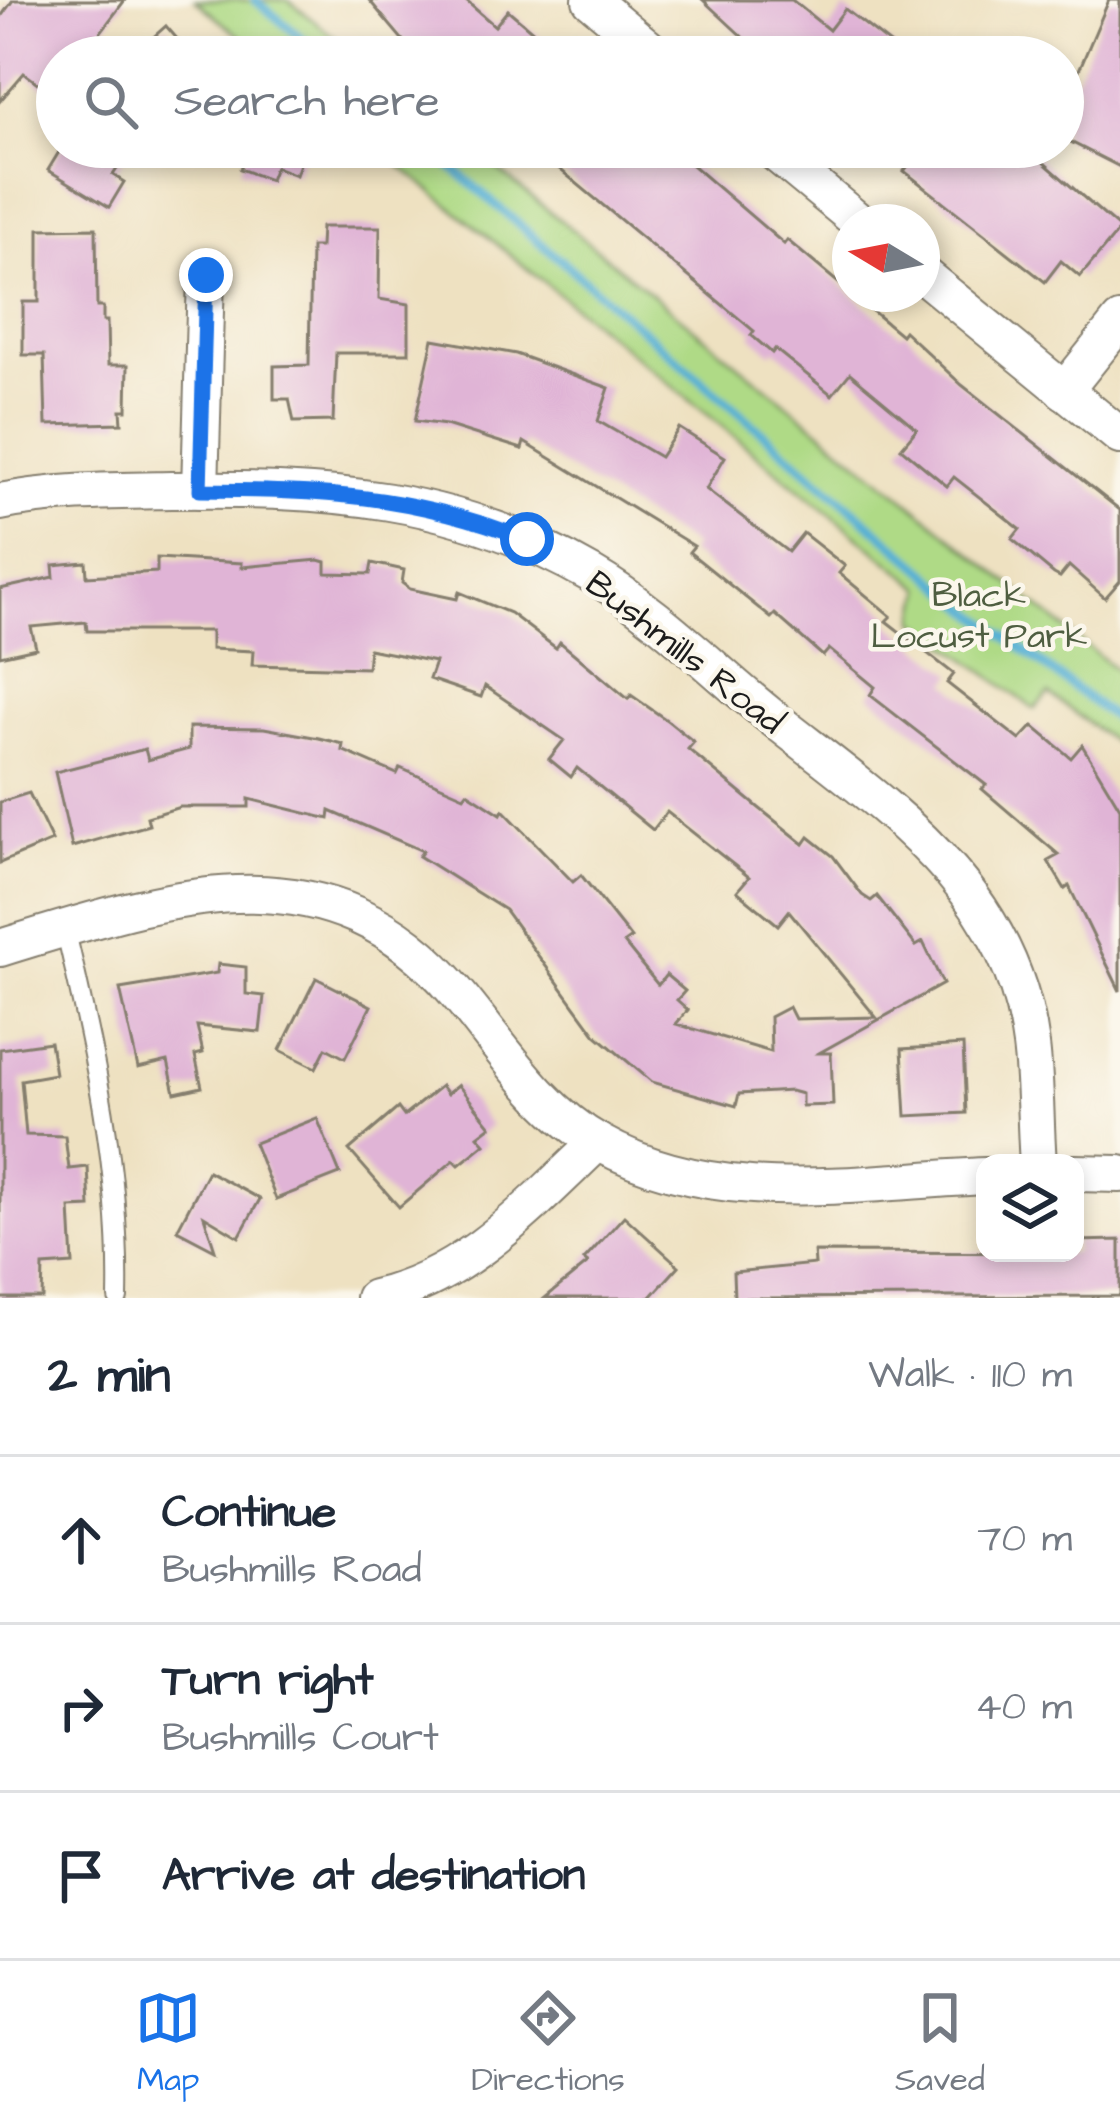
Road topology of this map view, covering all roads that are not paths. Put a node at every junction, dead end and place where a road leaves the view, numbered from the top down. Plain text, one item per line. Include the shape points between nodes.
1 (591, 0) edge
2 (634, 36) edge
3 (793, 168) edge
4 (837, 204) edge
5 (206, 275) dead end
6 (940, 289) edge
7 (1120, 321) edge
8 (1064, 391) junction
9 (1120, 436) edge
10 (200, 490) junction
11 (0, 502) edge
12 (65, 928) junction
13 (0, 948) edge
14 (598, 1142) junction
15 (1037, 1154) edge
16 (1084, 1173) edge
17 (1120, 1174) edge
18 (976, 1176) edge
19 (118, 1298) edge
20 (374, 1298) edge

1 - 2 street
3 - 4 street
5 - 10 street
6 - 8 street
7 - 8 street
8 - 9 street
10 - 11 street, Bushmills Road via 50,492
10 - 15 street, Bushmills Road via 344,492 470,517 597,578 905,823 969,888 1003,945 1031,1042
12 - 13 street
12 - 14 street via 153,900 226,890 292,896 358,917 452,987 532,1087
12 - 19 lane via 100,1080 119,1225
14 - 18 street via 704,1184
14 - 20 street via 507,1228 416,1289
16 - 17 street

